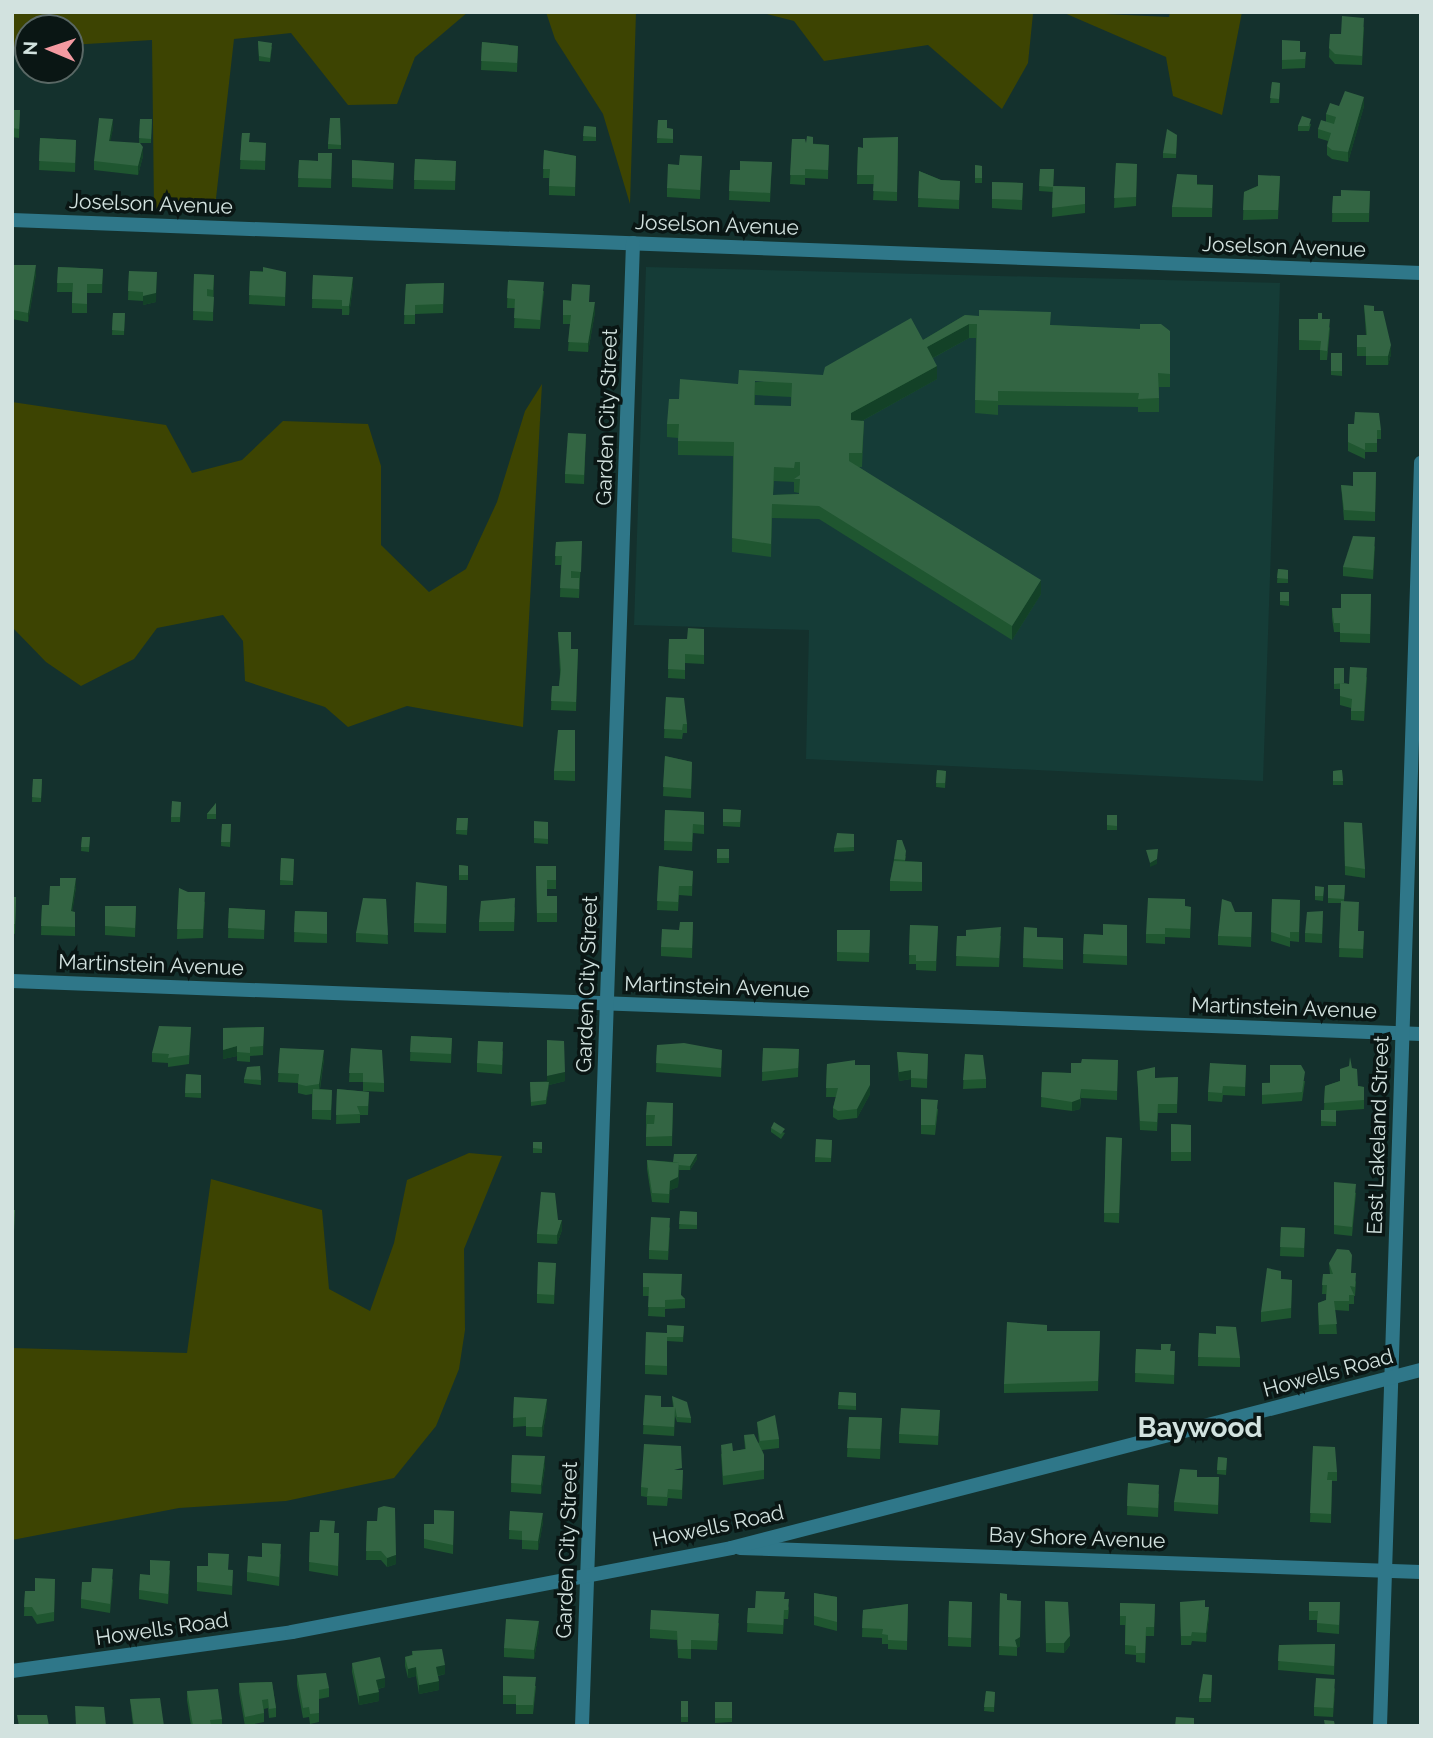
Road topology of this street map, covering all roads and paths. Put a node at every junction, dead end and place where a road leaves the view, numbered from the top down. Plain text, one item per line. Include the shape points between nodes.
1 (12, 220) edge
2 (633, 243) junction
3 (1421, 273) edge
4 (1421, 463) edge
5 (12, 981) edge
6 (607, 1004) junction
7 (1402, 1034) junction
8 (1421, 1034) edge
9 (1421, 1370) edge
10 (1392, 1378) junction
11 (731, 1548) junction
12 (1385, 1571) junction
13 (1421, 1572) edge
14 (587, 1573) junction
15 (12, 1671) edge
16 (582, 1726) edge
17 (1380, 1726) edge

1 - 2 street, Joselson Avenue
2 - 3 street, Joselson Avenue
2 - 6 street, Garden City Street
4 - 7 street, East Lakeland Street
5 - 6 street, Martinstein Avenue
6 - 7 street, Martinstein Avenue
6 - 14 street, Garden City Street
7 - 8 street, Martinstein Avenue
7 - 10 street, East Lakeland Street
9 - 10 street, Howells Road
10 - 11 street, Howells Road
10 - 12 street, East Lakeland Street
11 - 12 street, Bay Shore Avenue
11 - 14 street, Howells Road
12 - 13 street, Bay Shore Avenue
12 - 17 street, East Lakeland Street
14 - 15 street, Howells Road via 292,1632
14 - 16 street, Garden City Street

